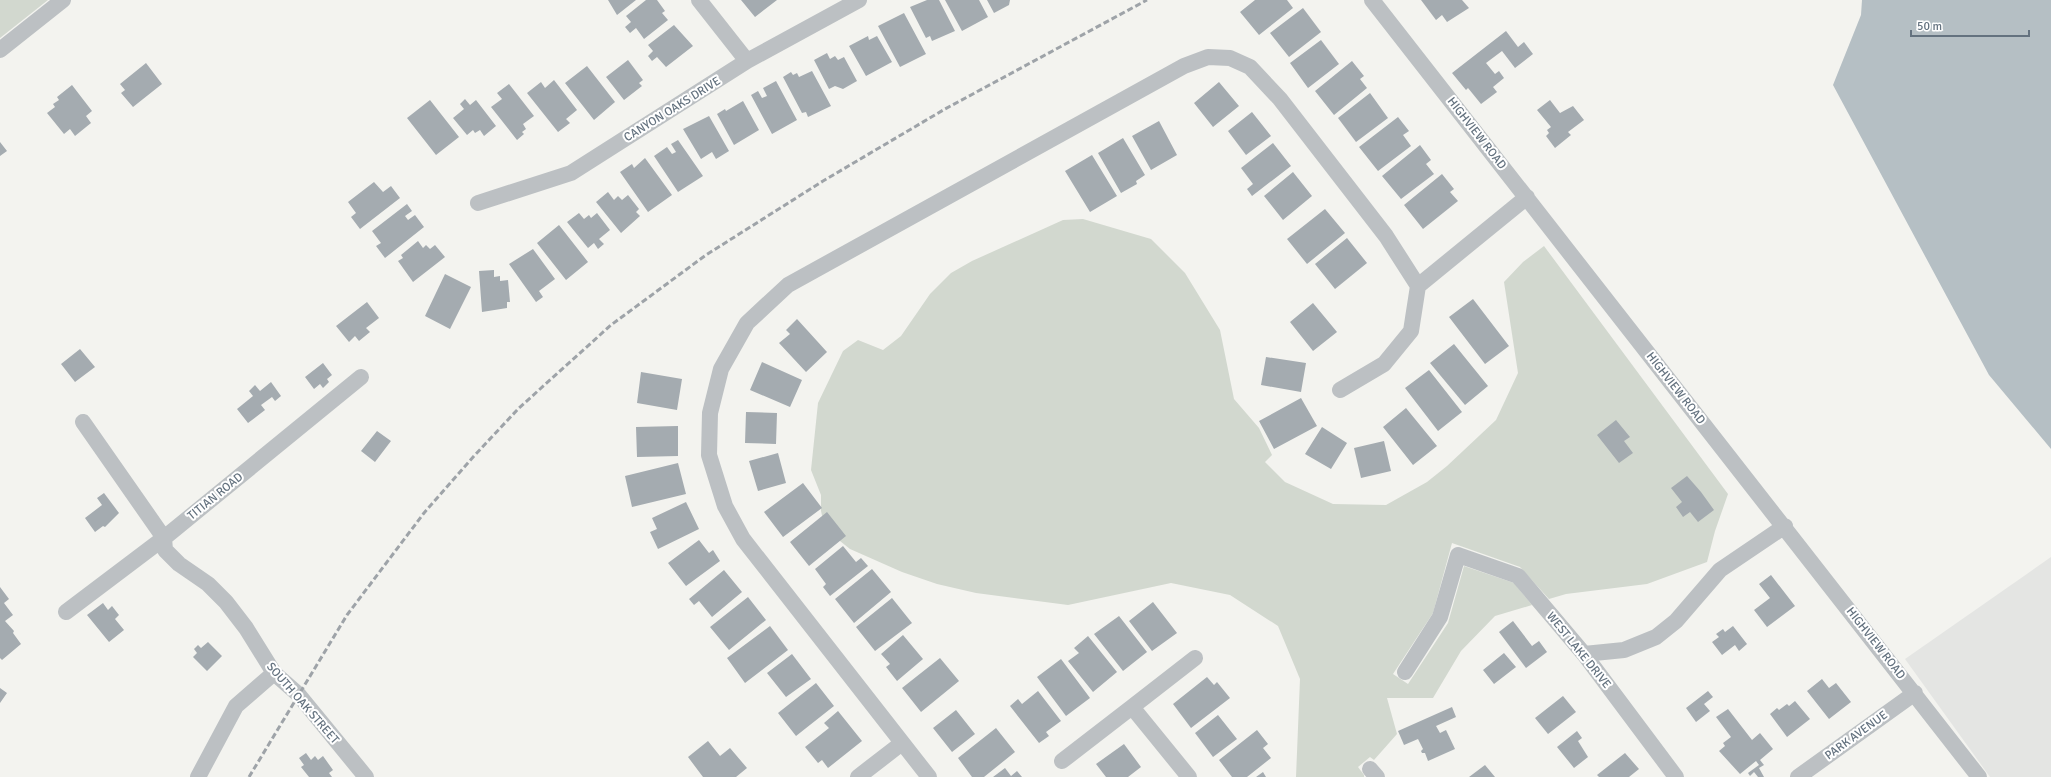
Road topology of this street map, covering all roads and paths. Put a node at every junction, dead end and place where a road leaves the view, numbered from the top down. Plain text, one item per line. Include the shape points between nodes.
1 (63, 0) edge
2 (699, 0) edge
3 (859, 0) edge
4 (1372, 0) edge
5 (0, 50) edge
6 (747, 61) junction
7 (1527, 197) junction
8 (478, 203) dead end
9 (1418, 286) junction
10 (361, 377) dead end
11 (1340, 390) dead end
12 (82, 422) dead end
13 (1785, 526) junction
14 (164, 538) junction
15 (66, 612) dead end
16 (1584, 654) junction
17 (1195, 658) dead end
18 (1404, 672) dead end
19 (274, 673) junction
20 (1915, 693) junction
21 (1132, 707) junction
22 (902, 742) junction
23 (1062, 761) dead end
24 (198, 777) edge
25 (366, 777) edge
26 (858, 777) edge
27 (930, 777) edge
28 (1189, 777) edge
29 (1676, 777) edge
30 (1798, 777) edge
31 (1979, 777) edge

1 - 5 street
2 - 6 street
3 - 6 street, CANYON OAKS DRIVE
4 - 7 street, HIGHVIEW ROAD
6 - 8 street, CANYON OAKS DRIVE via 571,173
7 - 9 street
7 - 13 street, HIGHVIEW ROAD
9 - 11 street via 1411,332 1384,364
9 - 22 street via 1386,236 1280,99 1250,67 1230,58 1208,57 1184,66 788,285 747,323 721,369 710,413 709,455 725,506 743,539
10 - 14 street, TITIAN ROAD
12 - 14 street, SOUTH OAK STREET
13 - 16 street via 1720,570 1676,621 1656,638 1624,650
13 - 20 street, HIGHVIEW ROAD
14 - 15 street, TITIAN ROAD
14 - 19 street, SOUTH OAK STREET via 166,550 179,564 208,584 226,602 246,628
16 - 18 street, WEST LAKE DRIVE via 1518,576 1458,555 1440,617
16 - 29 street, WEST LAKE DRIVE
17 - 21 street
19 - 24 street via 236,706
19 - 25 street, SOUTH OAK STREET via 298,694
20 - 30 street, PARK AVENUE
20 - 31 street, HIGHVIEW ROAD
21 - 23 street
21 - 28 street
22 - 26 street
22 - 27 street

